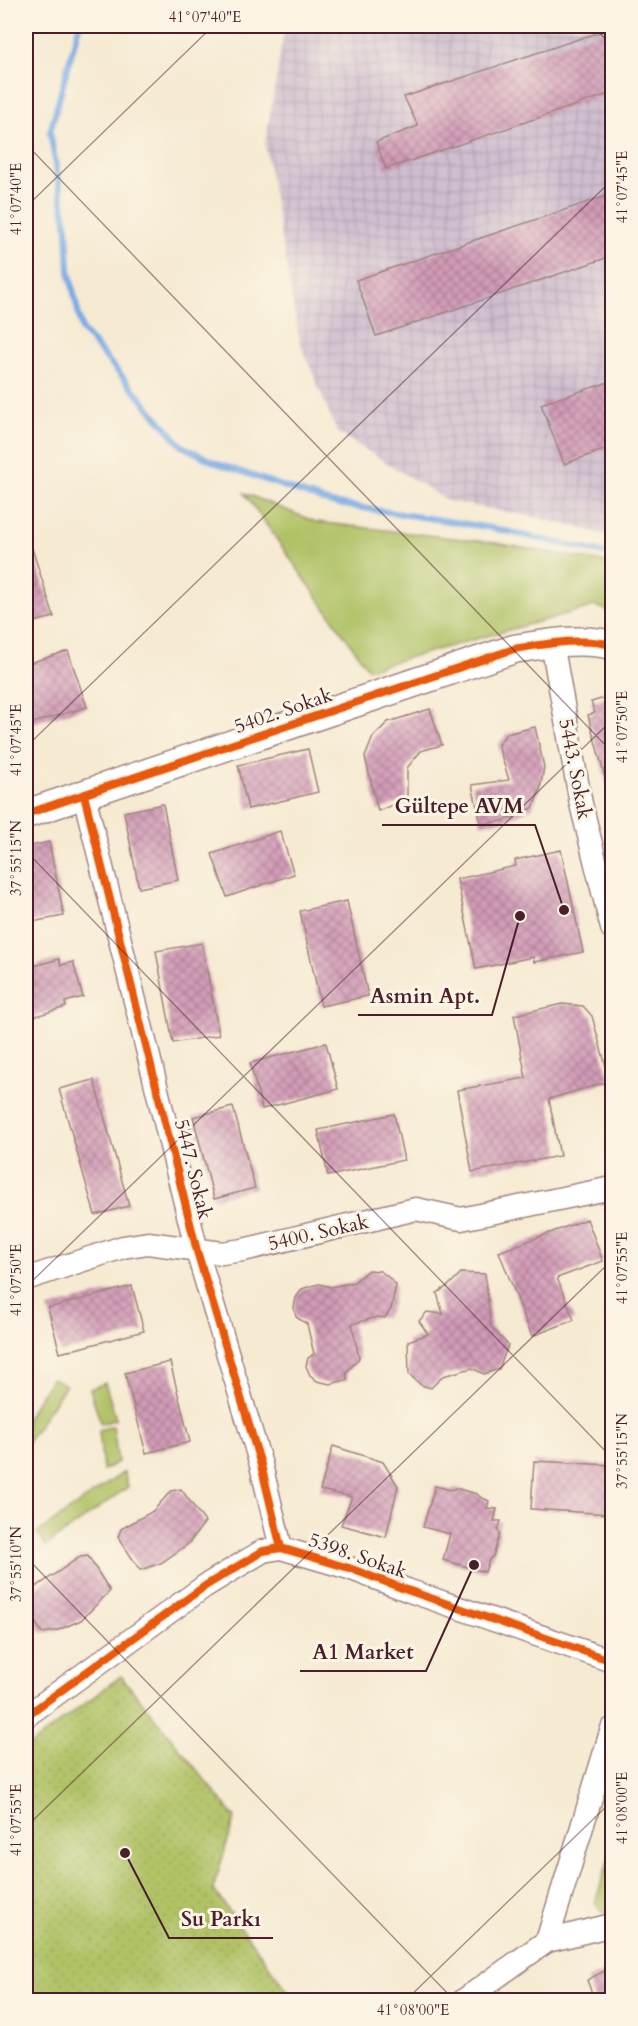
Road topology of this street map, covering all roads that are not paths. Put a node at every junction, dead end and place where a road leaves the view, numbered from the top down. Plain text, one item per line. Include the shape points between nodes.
1 (552, 643) junction
2 (612, 645) edge
3 (84, 795) junction
4 (26, 814) edge
5 (612, 928) edge
6 (612, 1188) edge
7 (197, 1251) junction
8 (26, 1279) edge
9 (281, 1548) junction
10 (612, 1661) edge
11 (26, 1716) edge
12 (612, 1729) edge
13 (612, 1925) edge
14 (547, 1941) junction
15 (464, 2001) edge

1 - 2 street, 5402. Sokak
1 - 3 street, 5402. Sokak via 514,649
1 - 5 street, 5443. Sokak via 581,804
3 - 4 street, 5402. Sokak
3 - 7 street, 5447. Sokak
6 - 7 street, 5400. Sokak via 461,1219 416,1209 243,1250
7 - 8 street, 5400. Sokak via 148,1242
7 - 9 street, 5447. Sokak via 261,1465
9 - 10 street, 5398. Sokak via 349,1568
9 - 11 street, 5398. Sokak via 263,1551 205,1586
12 - 14 street
13 - 14 street
14 - 15 street

